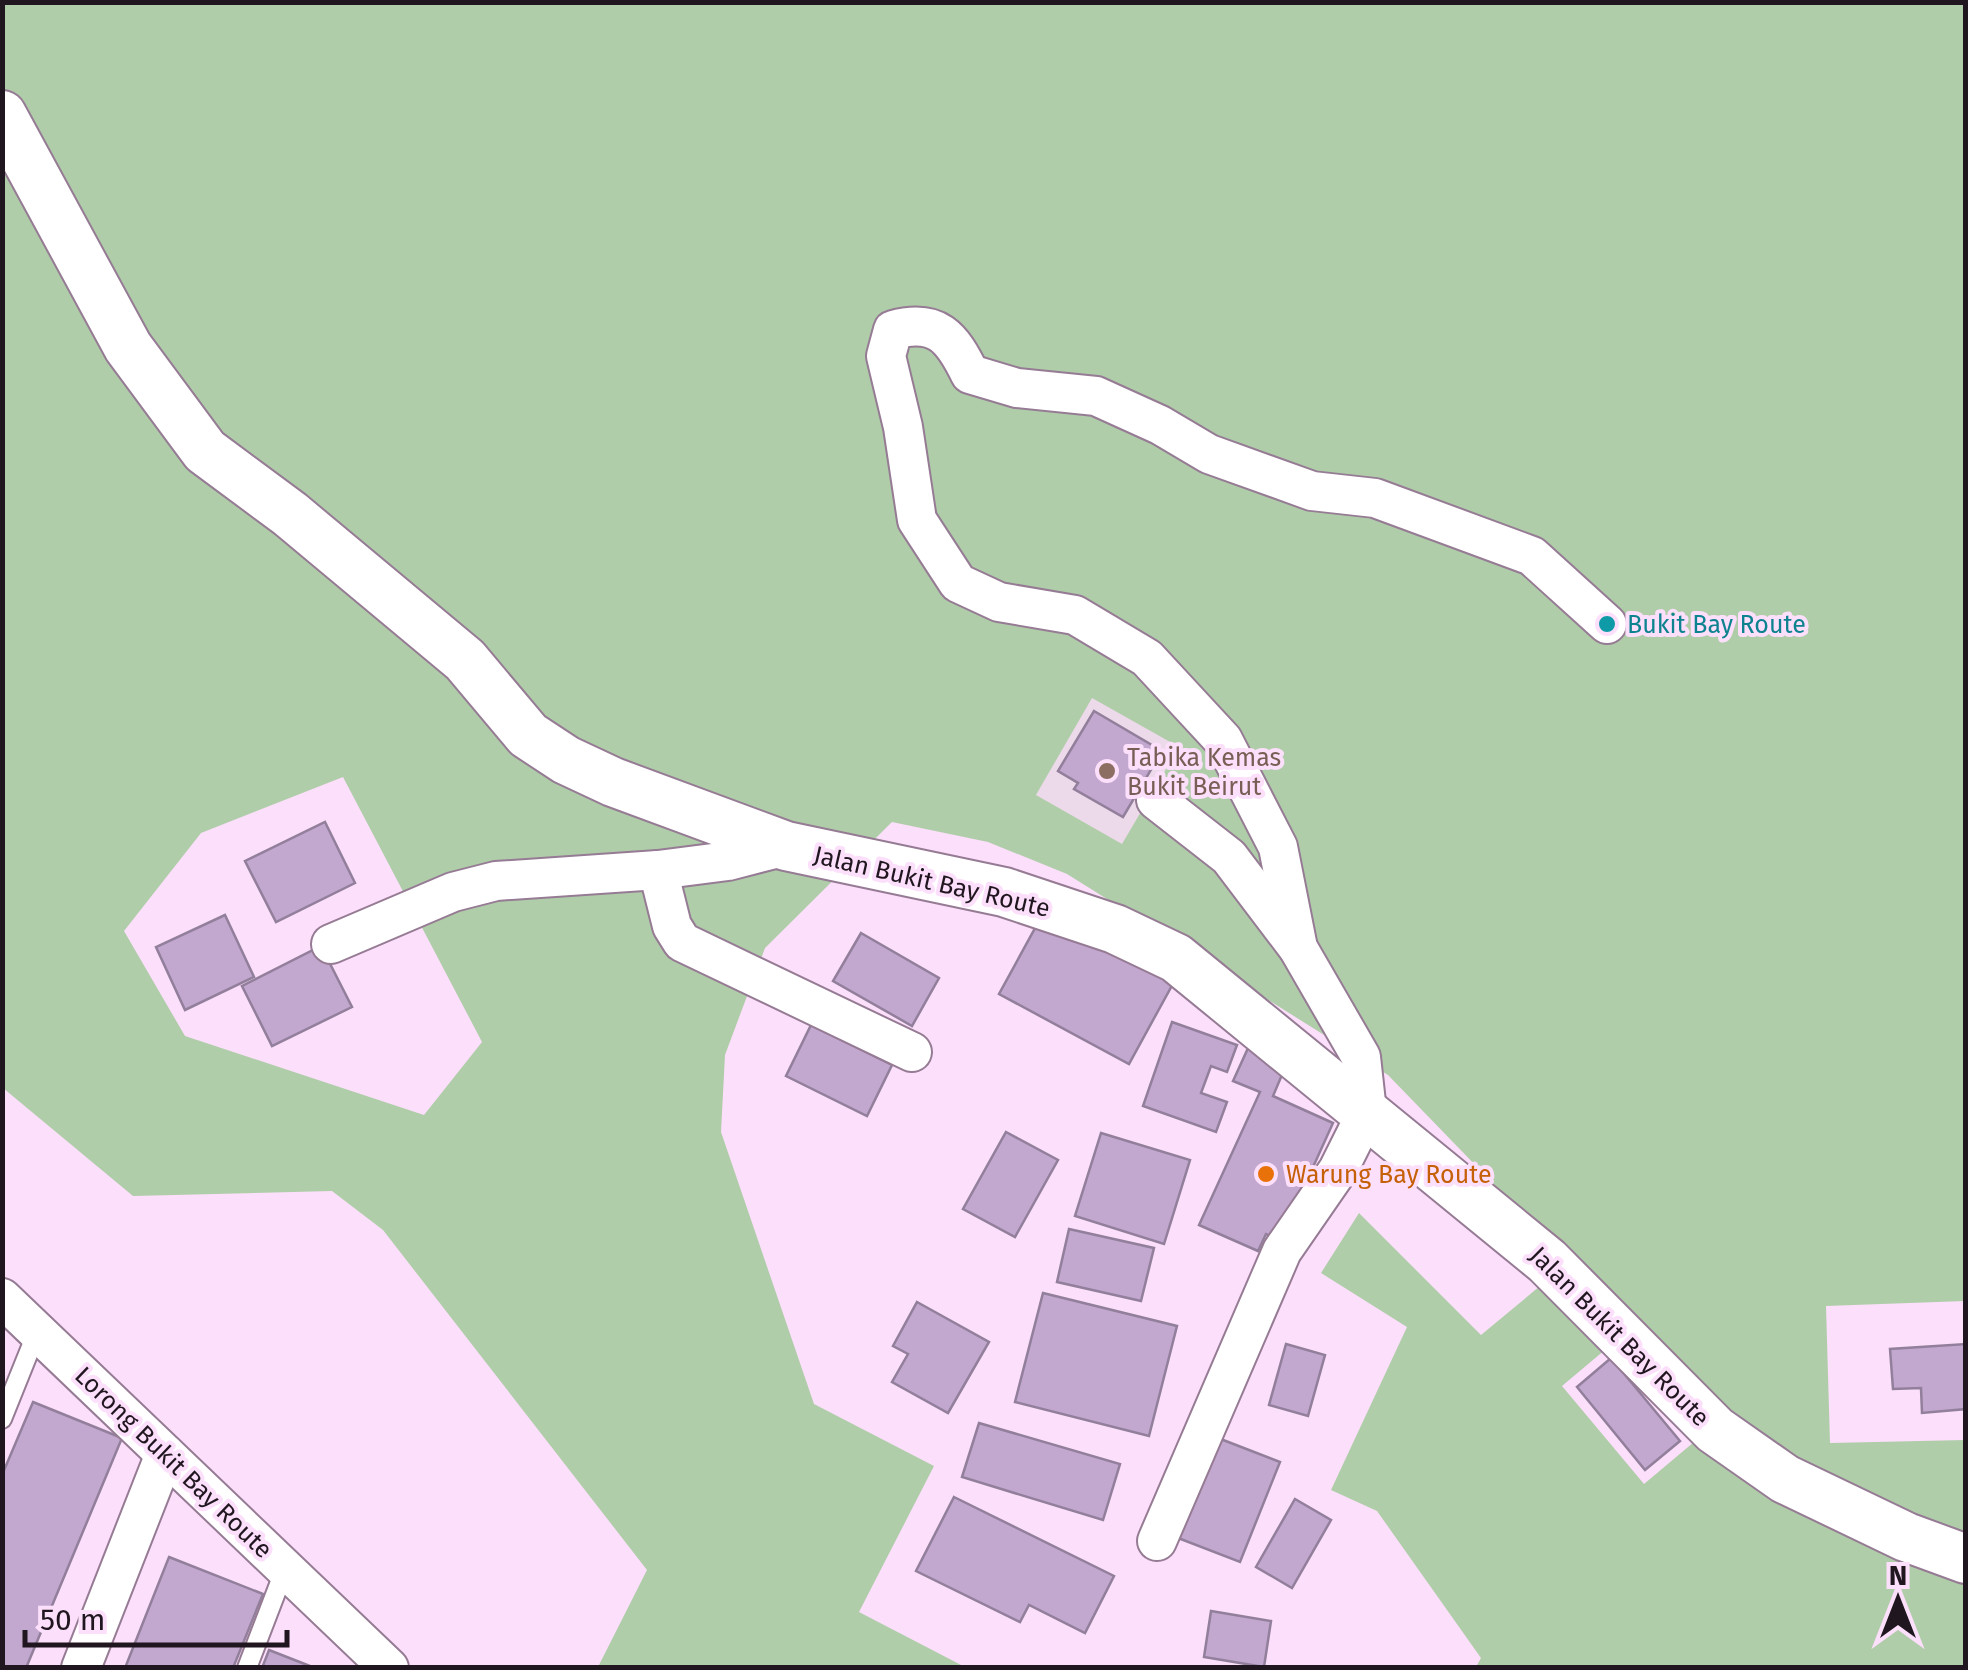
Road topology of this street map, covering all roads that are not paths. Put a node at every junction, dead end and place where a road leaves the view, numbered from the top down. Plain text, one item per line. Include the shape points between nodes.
1 (2, 114) edge
2 (1607, 624) dead end
3 (1156, 800) dead end
4 (786, 846) junction
5 (658, 870) junction
6 (331, 944) dead end
7 (1298, 948) junction
8 (912, 1052) dead end
9 (1367, 1112) junction
10 (2, 1298) edge
11 (37, 1332) junction
12 (2, 1419) edge
13 (165, 1454) junction
14 (1157, 1541) dead end
15 (1966, 1559) edge
16 (286, 1569) junction
17 (81, 1668) edge
18 (247, 1668) edge
19 (388, 1668) edge

1 - 4 street, Jalan Bukit Bay Route via 128,347 205,451 465,660 528,735 613,782
2 - 7 street via 1532,556 1375,498 1312,490 1209,454 1096,396 1018,388 970,374 954,340 918,324 893,330 886,356 917,520 958,582 999,602 1076,615 1147,658 1224,740 1278,847
3 - 7 street via 1229,857
4 - 5 street
4 - 9 street, Jalan Bukit Bay Route via 1004,892 1115,928 1176,958
5 - 6 street via 496,882 453,892
5 - 8 street via 682,942
7 - 9 street via 1362,1057
9 - 14 street via 1338,1170 1282,1251
9 - 15 street, Jalan Bukit Bay Route via 1547,1260 1715,1430 1785,1479
10 - 11 street, Lorong Bukit Bay Route
11 - 12 lane
11 - 13 street, Lorong Bukit Bay Route
13 - 16 street, Lorong Bukit Bay Route
13 - 17 street
16 - 18 lane
16 - 19 street, Lorong Bukit Bay Route

